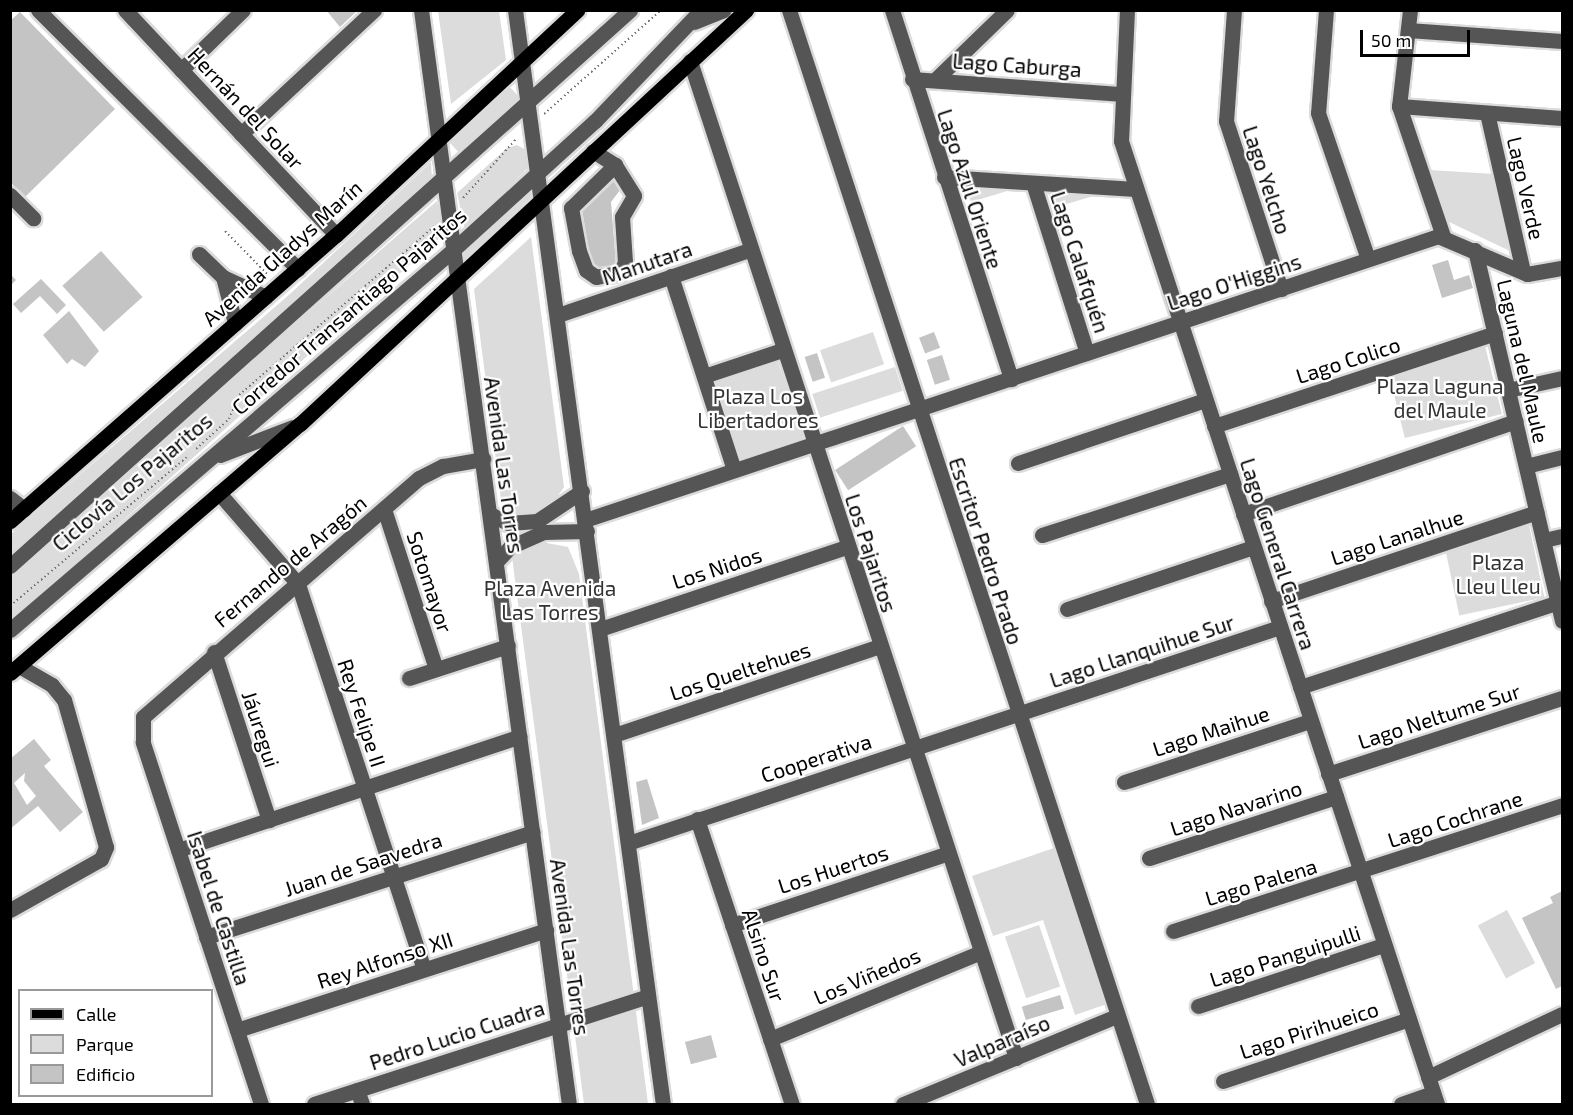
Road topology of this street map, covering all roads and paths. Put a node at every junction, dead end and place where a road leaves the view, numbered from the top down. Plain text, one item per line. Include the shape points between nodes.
1 (39, 10) edge
2 (125, 10) edge
3 (243, 10) edge
4 (374, 10) edge
5 (421, 10) edge
6 (515, 10) edge
7 (577, 10) edge
8 (630, 10) edge
9 (661, 10) edge
10 (701, 10) edge
11 (723, 10) edge
12 (746, 10) edge
13 (789, 10) edge
14 (1007, 10) edge
15 (1126, 10) edge
16 (1234, 10) edge
17 (1326, 10) edge
18 (1410, 10) edge
19 (892, 11) edge
20 (688, 24) junction
21 (1408, 30) junction
22 (1563, 41) edge
23 (522, 61) junction
24 (690, 61) junction
25 (181, 70) junction
26 (912, 79) junction
27 (935, 80) junction
28 (1119, 94) junction
29 (527, 105) junction
30 (1399, 106) junction
31 (1487, 112) junction
32 (1563, 118) edge
33 (531, 126) junction
34 (241, 135) junction
35 (437, 140) junction
36 (593, 151) junction
37 (615, 165) junction
38 (538, 173) junction
39 (944, 177) junction
40 (443, 182) junction
41 (1032, 183) junction
42 (1136, 189) junction
43 (10, 195) edge
44 (541, 199) junction
45 (447, 215) junction
46 (33, 219) dead end
47 (225, 231) dead end
48 (336, 235) junction
49 (1443, 236) junction
50 (453, 250) junction
51 (749, 250) junction
52 (1475, 250) junction
53 (199, 254) dead end
54 (1368, 259) junction
55 (1563, 268) edge
56 (298, 269) junction
57 (1523, 272) junction
58 (671, 276) junction
59 (223, 277) junction
60 (457, 281) junction
61 (279, 286) junction
62 (1281, 289) junction
63 (266, 297) junction
64 (558, 315) junction
65 (235, 323) junction
66 (1180, 323) junction
67 (1495, 333) junction
68 (782, 350) junction
69 (1087, 354) junction
70 (704, 376) junction
71 (1563, 378) edge
72 (1011, 379) junction
73 (1509, 390) junction
74 (1205, 400) junction
75 (918, 410) junction
76 (1516, 421) junction
77 (300, 424) junction
78 (1214, 426) junction
79 (813, 444) junction
80 (1563, 457) edge
81 (212, 458) junction
82 (483, 459) junction
83 (1018, 463) dead end
84 (1526, 466) junction
85 (734, 470) junction
86 (1230, 474) junction
87 (582, 491) junction
88 (219, 493) junction
89 (10, 498) edge
90 (24, 509) junction
91 (384, 509) junction
92 (1537, 512) junction
93 (490, 514) junction
94 (1243, 514) junction
95 (10, 521) edge
96 (586, 526) junction
97 (1042, 535) dead end
98 (1563, 536) edge
99 (1544, 540) junction
100 (847, 547) junction
101 (1253, 547) junction
102 (497, 561) junction
103 (10, 566) edge
104 (298, 584) junction
105 (1271, 601) junction
106 (10, 606) edge
107 (1066, 609) dead end
108 (1561, 614) edge
109 (1280, 627) junction
110 (600, 629) junction
111 (10, 630) edge
112 (508, 646) junction
113 (880, 646) junction
114 (214, 652) junction
115 (15, 669) edge
116 (436, 669) junction
117 (409, 678) dead end
118 (1300, 687) junction
119 (1563, 698) edge
120 (1018, 714) junction
121 (1311, 721) junction
122 (141, 723) joint
123 (614, 735) junction
124 (520, 736) junction
125 (914, 748) junction
126 (1328, 774) junction
127 (1124, 782) dead end
128 (364, 788) junction
129 (1336, 797) junction
130 (1563, 805) edge
131 (697, 819) junction
132 (269, 820) junction
133 (533, 832) junction
134 (628, 843) junction
135 (178, 850) junction
136 (948, 853) junction
137 (1149, 858) dead end
138 (1361, 873) junction
139 (393, 876) junction
140 (10, 910) edge
141 (732, 925) junction
142 (546, 930) junction
143 (1173, 931) dead end
144 (207, 937) junction
145 (1384, 945) junction
146 (981, 952) junction
147 (424, 969) junction
148 (648, 996) junction
149 (1198, 1006) dead end
150 (1563, 1014) edge
151 (1117, 1016) junction
152 (1409, 1019) junction
153 (559, 1024) junction
154 (237, 1030) junction
155 (770, 1039) junction
156 (1016, 1058) junction
157 (1428, 1077) junction
158 (1223, 1081) dead end
159 (360, 1097) edge
160 (1435, 1099) edge
161 (261, 1104) edge
162 (314, 1104) edge
163 (570, 1104) edge
164 (663, 1104) edge
165 (792, 1104) edge
166 (903, 1104) edge
167 (1147, 1104) edge
168 (1401, 1104) edge

1 - 56 street
2 - 25 street, Hernán del Solar
3 - 25 street
4 - 34 street
5 - 35 street, Avenida Las Torres
6 - 23 street
7 - 23 main road, Avenida Gladys Marín
8 - 29 street, Corredor Transantiago Pajaritos
9 - 33 path, Ciclovía Los Pajaritos
10 - 20 street, Corredor Transantiago Pajaritos
11 - 20 street
12 - 24 main road
13 - 75 street, Escritor Pedro Prado
14 - 27 street
15 - 28 street, Lago General Carrera
16 - 62 street, Lago Yelcho via 1226,121
17 - 54 street via 1318,113
18 - 21 street
19 - 26 street, Lago Azul Oriente
20 - 38 street, Corredor Transantiago Pajaritos
21 - 22 street
21 - 30 street
23 - 29 street
23 - 35 main road, Avenida Gladys Marín
24 - 36 main road
24 - 51 street, Los Pajaritos
25 - 34 street, Hernán del Solar
26 - 27 street, Lago Caburga
26 - 39 street, Lago Azul Oriente
27 - 28 street, Lago Caburga
28 - 42 street, Lago General Carrera via 1119,131
29 - 33 street
29 - 40 street, Corredor Transantiago Pajaritos
30 - 31 street
30 - 49 street
31 - 32 street
31 - 57 street, Lago Verde
33 - 38 street
33 - 45 path, Ciclovía Los Pajaritos
34 - 48 street, Hernán del Solar
35 - 40 street, Avenida Las Torres
35 - 48 main road, Avenida Gladys Marín
36 - 37 street
36 - 44 main road
37 - 37 street via 634,196 622,217 625,262 620,273 596,277 586,270 579,251 572,208
38 - 44 street
38 - 50 street, Corredor Transantiago Pajaritos
39 - 41 street
39 - 72 street, Lago Azul Oriente
40 - 45 street, Avenida Las Torres
40 - 103 street, Corredor Transantiago Pajaritos
41 - 42 street
41 - 69 street, Lago Calafquén
42 - 66 street, Lago General Carrera
43 - 46 street
44 - 60 main road
44 - 64 street
45 - 50 street, Avenida Las Torres
45 - 106 path, Ciclovía Los Pajaritos via 239,395 229,419 187,457
47 - 61 path
48 - 56 main road, Avenida Gladys Marín
49 - 52 street
49 - 54 street, Lago O'Higgins
50 - 60 street, Avenida Las Torres
50 - 81 street, Corredor Transantiago Pajaritos
51 - 58 street, Manutara
51 - 68 street, Los Pajaritos
52 - 57 street
52 - 67 street, Laguna del Maule
53 - 59 street
54 - 62 street, Lago O'Higgins
55 - 57 street
56 - 61 main road, Avenida Gladys Marín
58 - 64 street, Manutara
58 - 70 street
59 - 63 street
59 - 65 street
60 - 77 main road
60 - 82 street, Avenida Las Torres
61 - 63 main road, Avenida Gladys Marín
62 - 66 street, Lago O'Higgins
63 - 65 main road, Avenida Gladys Marín
64 - 87 street
65 - 90 main road, Avenida Gladys Marín
66 - 69 street, Lago O'Higgins
66 - 74 street, Lago General Carrera
67 - 73 street, Laguna del Maule
67 - 78 street, Lago Colico
68 - 70 street
68 - 79 street, Los Pajaritos
69 - 72 street, Lago O'Higgins
70 - 85 street
71 - 73 street
72 - 75 street, Lago O'Higgins
73 - 76 street, Laguna del Maule
74 - 78 street, Lago General Carrera
74 - 83 street
75 - 79 street, Lago O'Higgins
75 - 120 street, Escritor Pedro Prado
76 - 84 street, Laguna del Maule
76 - 94 street
77 - 81 street
77 - 88 main road
78 - 86 street, Lago General Carrera
79 - 85 street, Lago O'Higgins
79 - 100 street, Los Pajaritos
80 - 84 street
81 - 111 street, Corredor Transantiago Pajaritos
82 - 91 street, Fernando de Aragón via 426,473
82 - 93 street, Avenida Las Torres
84 - 92 street, Laguna del Maule
85 - 96 street, Lago O'Higgins
86 - 94 street, Lago General Carrera
86 - 97 street
87 - 93 street via 537,521 508,523
87 - 96 street
88 - 104 street, Rey Felipe II
88 - 115 main road
89 - 90 street
90 - 95 main road, Avenida Gladys Marín
91 - 104 street, Fernando de Aragón
91 - 116 street, Sotomayor
92 - 99 street, Laguna del Maule
92 - 105 street, Lago Lanalhue
93 - 102 street, Avenida Las Torres
94 - 101 street, Lago General Carrera
96 - 102 street, Lago O'Higgins via 544,532 514,545
96 - 110 street
98 - 99 street
99 - 108 street, Laguna del Maule
100 - 110 street, Los Nidos
100 - 113 street, Los Pajaritos
101 - 105 street, Lago General Carrera
101 - 107 street
102 - 112 street, Avenida Las Torres
104 - 114 street, Fernando de Aragón
104 - 128 street, Rey Felipe II
105 - 109 street, Lago General Carrera
108 - 118 street
109 - 118 street, Lago General Carrera
109 - 120 street, Lago Llanquihue Sur
110 - 123 street
112 - 116 street
112 - 124 street, Avenida Las Torres
113 - 123 street, Los Queltehues
113 - 125 street, Los Pajaritos
114 - 122 street, Fernando de Aragón via 151,706
114 - 132 street, Jáuregui
115 - 140 street via 52,685 64,700 106,847 101,859
116 - 117 street
118 - 121 street, Lago General Carrera
119 - 126 street, Lago Neltume Sur
120 - 125 street, Cooperativa
120 - 151 street, Escritor Pedro Prado
121 - 126 street, Lago General Carrera
121 - 127 street, Lago Maihue
122 - 135 street, Isabel de Castilla
123 - 134 street
124 - 128 street
124 - 133 street, Avenida Las Torres
125 - 131 street, Cooperativa
125 - 136 street, Los Pajaritos
126 - 129 street, Lago General Carrera
128 - 132 street
128 - 139 street, Rey Felipe II
129 - 137 street, Lago Navarino
129 - 138 street, Lago General Carrera
130 - 138 street, Lago Cochrane
131 - 134 street, Cooperativa
131 - 141 street, Alsino Sur
132 - 135 street
133 - 139 street, Juan de Saavedra
133 - 142 street, Avenida Las Torres
134 - 148 street
135 - 144 street, Isabel de Castilla
136 - 141 street, Los Huertos
136 - 146 street, Los Pajaritos
138 - 143 street, Lago Palena
138 - 145 street, Lago General Carrera
139 - 144 street, Juan de Saavedra
139 - 147 street, Rey Felipe II
141 - 155 street, Alsino Sur
142 - 147 street, Rey Alfonso XII
142 - 153 street, Avenida Las Torres
144 - 154 street, Isabel de Castilla
145 - 149 street, Lago Panguipulli
145 - 152 street, Lago General Carrera
146 - 155 street, Los Viñedos
146 - 156 street, Los Pajaritos
147 - 154 street, Rey Alfonso XII
148 - 153 street, Pedro Lucio Cuadra
148 - 164 street
150 - 157 street
151 - 156 street, Valparaíso
151 - 167 street, Escritor Pedro Prado
152 - 157 street, Lago General Carrera
152 - 158 street, Lago Pirihueico
153 - 159 street, Pedro Lucio Cuadra
153 - 163 street, Avenida Las Torres
154 - 161 street, Isabel de Castilla
155 - 165 street, Alsino Sur
156 - 166 street, Valparaíso
157 - 160 street, Lago General Carrera
159 - 162 street, Pedro Lucio Cuadra
160 - 168 street

